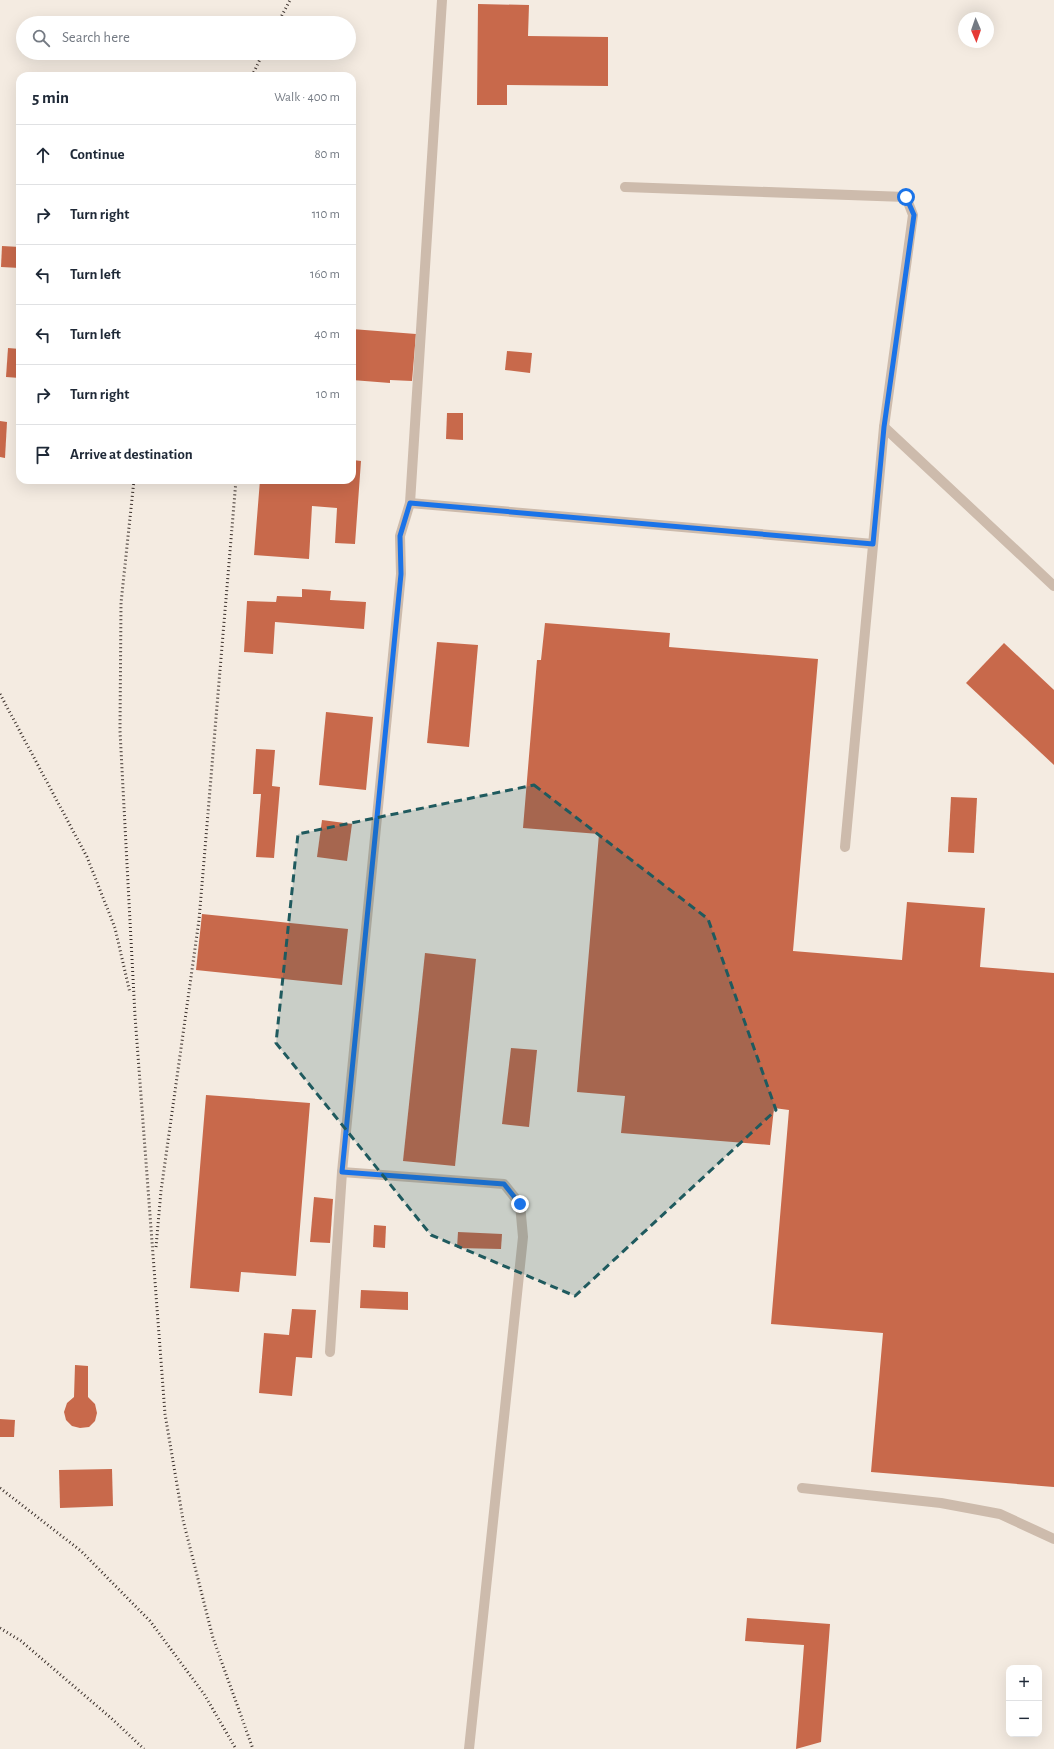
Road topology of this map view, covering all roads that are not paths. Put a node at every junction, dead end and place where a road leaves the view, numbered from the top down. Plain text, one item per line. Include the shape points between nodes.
1 (442, 0) edge
2 (625, 187) dead end
3 (884, 427) junction
4 (410, 503) junction
5 (873, 544) junction
6 (1054, 586) edge
7 (845, 848) dead end
8 (342, 1172) junction
9 (330, 1352) dead end
10 (802, 1488) dead end
11 (1054, 1539) edge
12 (469, 1749) edge

1 - 4 lane
2 - 3 lane via 906,197 914,215
3 - 5 lane
3 - 6 lane
4 - 5 lane
4 - 8 lane via 400,536 401,574
5 - 7 lane
8 - 9 lane
8 - 12 lane via 504,1184 520,1204 522,1237
10 - 11 lane via 941,1504 1000,1514

